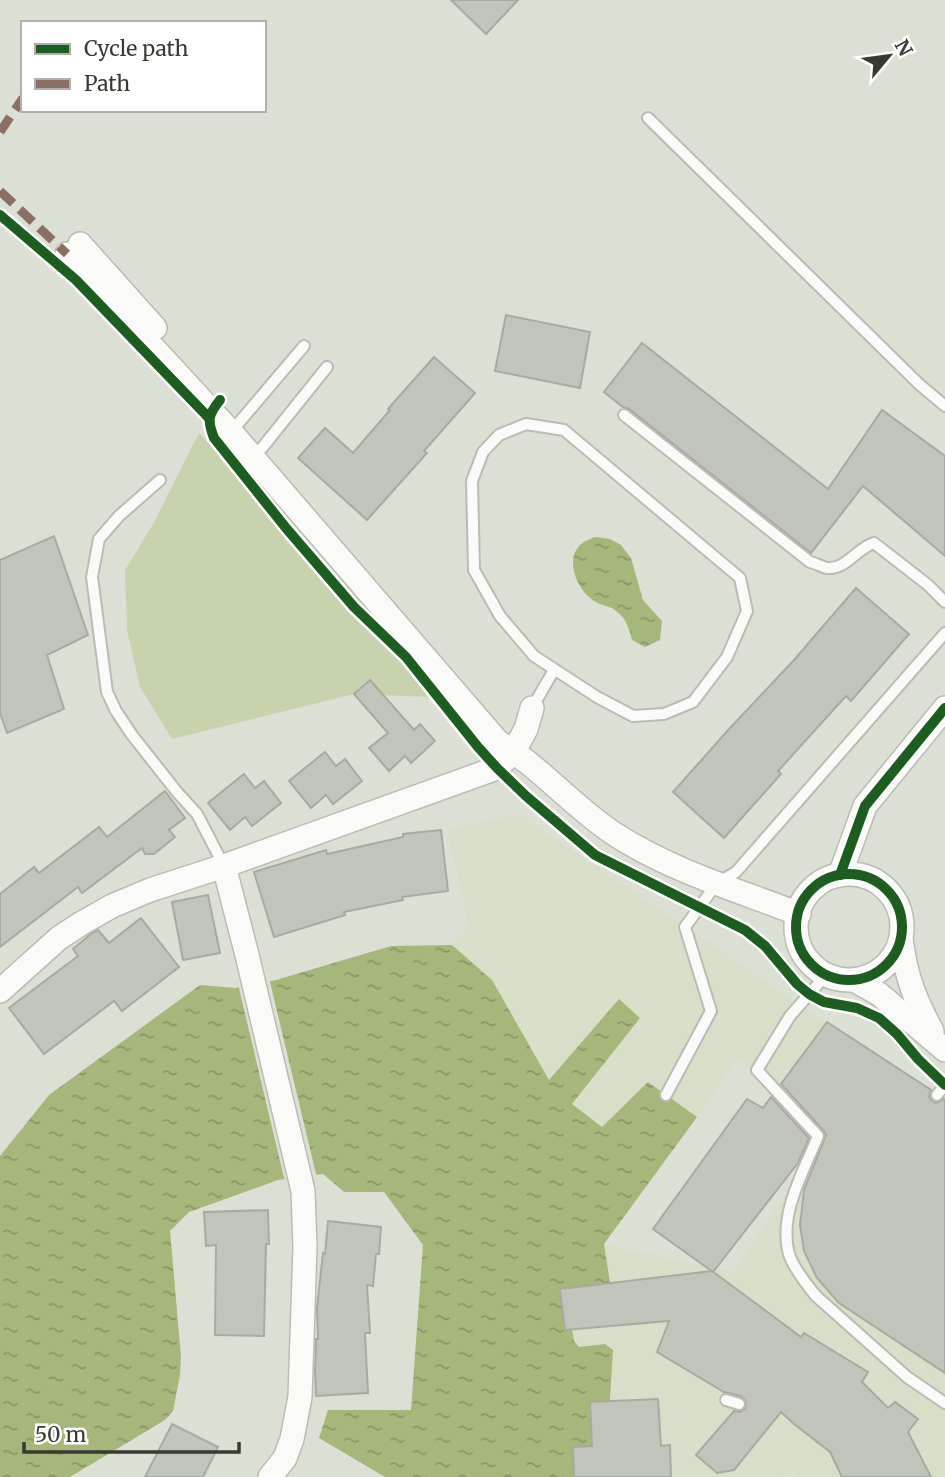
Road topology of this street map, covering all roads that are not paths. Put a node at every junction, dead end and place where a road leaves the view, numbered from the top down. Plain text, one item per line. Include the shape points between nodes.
1 (648, 118) dead end
2 (74, 249) dead end
3 (304, 346) dead end
4 (327, 368) dead end
5 (945, 406) edge
6 (624, 415) dead end
7 (236, 427) junction
8 (262, 448) junction
9 (160, 480) dead end
10 (945, 602) edge
11 (945, 633) edge
12 (554, 670) junction
13 (532, 708) joint
14 (945, 708) edge
15 (514, 751) junction
16 (224, 866) junction
17 (840, 875) junction
18 (717, 883) junction
19 (799, 914) junction
20 (901, 939) junction
21 (826, 975) junction
22 (854, 980) junction
23 (0, 991) edge
24 (942, 1047) edge
25 (945, 1085) edge
26 (937, 1094) dead end
27 (666, 1095) dead end
28 (726, 1400) dead end
29 (945, 1403) edge
30 (739, 1404) dead end
31 (270, 1477) edge

1 - 5 lane
2 - 7 street
3 - 7 lane
4 - 8 lane
6 - 10 lane via 810,562 828,568 844,565 874,542
7 - 8 street
7 - 15 street via 498,742
8 - 15 street via 508,733
9 - 16 lane via 99,539 92,577 107,692 132,734 197,814
11 - 18 lane via 736,872
12 - 12 lane via 633,716 664,715 693,702 727,657 747,611 740,578 686,531 564,429 526,424 499,435 483,452 472,481 474,570 500,616 534,656
12 - 13 lane
13 - 15 street
14 - 17 street via 865,806
15 - 16 street via 497,768
15 - 18 street via 615,835 657,859
16 - 23 street via 113,905 59,938
16 - 31 street via 303,1191 300,1396 285,1458
17 - 19 street via 816,887 803,901
17 - 20 street via 869,878 891,895 902,921
18 - 19 street
18 - 27 lane via 684,927 711,1011
19 - 21 street via 800,946
20 - 22 street via 884,967
20 - 24 street via 909,983
21 - 22 street
21 - 29 lane via 790,1016 757,1070 818,1136 792,1200 788,1252 816,1296 908,1377
22 - 24 street via 879,994
25 - 26 lane
28 - 30 lane

